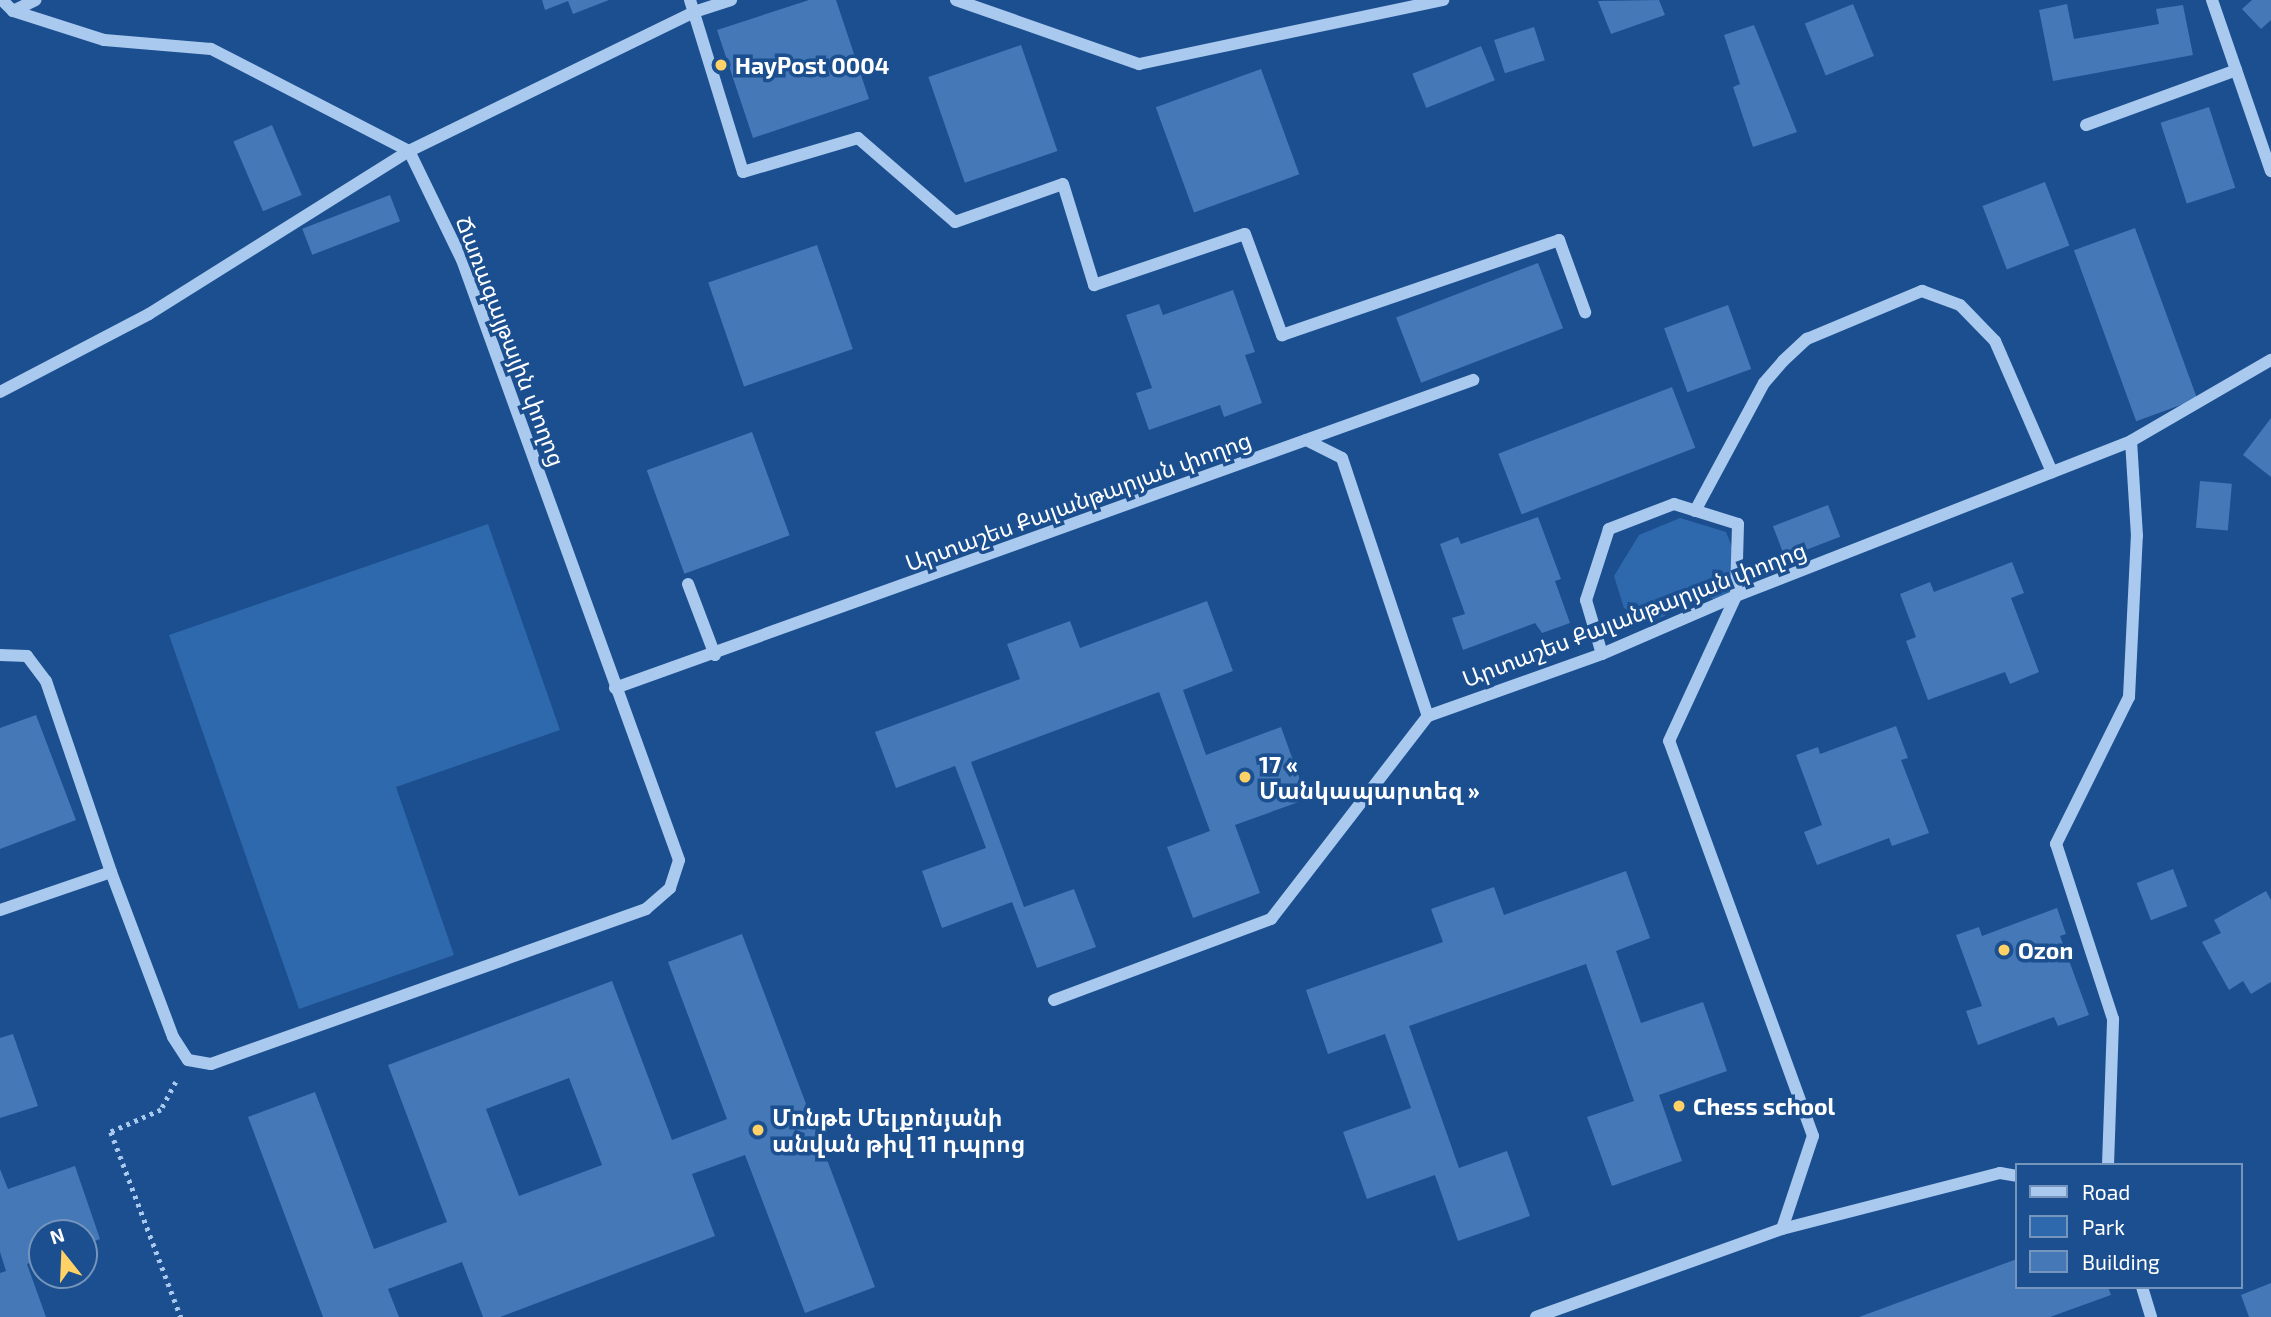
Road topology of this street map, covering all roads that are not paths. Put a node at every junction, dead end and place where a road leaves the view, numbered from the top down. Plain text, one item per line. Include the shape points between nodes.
1 (2, 0) edge
2 (36, 0) edge
3 (731, 0) edge
4 (956, 0) edge
5 (1443, 0) edge
6 (2212, 0) edge
7 (692, 6) edge
8 (13, 11) junction
9 (2236, 70) junction
10 (2086, 125) dead end
11 (409, 151) junction
12 (2271, 171) edge
13 (1585, 313) dead end
14 (2271, 360) edge
15 (1473, 380) dead end
16 (0, 392) edge
17 (1306, 440) junction
18 (2130, 441) junction
19 (2052, 472) junction
20 (1695, 511) junction
21 (688, 584) dead end
22 (1736, 596) junction
23 (1602, 654) junction
24 (0, 655) edge
25 (715, 655) junction
26 (615, 688) junction
27 (1428, 716) junction
28 (111, 872) junction
29 (0, 910) edge
30 (1054, 1000) dead end
31 (2108, 1163) edge
32 (2016, 1177) edge
33 (1782, 1229) junction
34 (2143, 1289) edge
35 (1536, 1317) edge
36 (2151, 1317) edge

1 - 8 street
2 - 8 street
3 - 7 street
4 - 5 street via 1139,64
6 - 9 street
7 - 11 street
7 - 13 street via 743,172 858,138 955,222 1063,184 1094,285 1245,234 1282,335 1559,240
8 - 11 street via 104,40 211,49
9 - 10 street
9 - 12 street
11 - 16 street via 149,314
11 - 26 street, Ճառագայթային փողոց via 462,260
14 - 18 street, Արտաշես Քալանթարյան փողոց
15 - 17 street, Արտաշես Քալանթարյան փողոց
17 - 25 street, Արտաշես Քալանթարյան փողոց
17 - 27 street via 1342,458
18 - 19 street, Արտաշես Քալանթարյան փողոց
18 - 31 street via 2137,536 2130,697 2056,844 2113,1019
19 - 20 street via 1995,341 1960,304 1922,291 1807,339 1783,361 1764,383
19 - 22 street, Արտաշես Քալանթարյան փողոց
20 - 22 street via 1738,524
20 - 23 street via 1674,504 1609,530 1586,600
21 - 25 street
22 - 23 street, Արտաշես Քալանթարյան փողոց
22 - 33 street via 1669,741 1813,1136
23 - 27 street, Արտաշես Քալանթարյան փողոց
24 - 28 street via 27,656 46,681
25 - 26 street, Արտաշես Քալանթարյան փողոց
26 - 28 street, Ճառագայթային փողոց via 679,860 670,888 646,909 211,1064 188,1060 173,1037
27 - 30 street via 1271,919
28 - 29 street
32 - 33 street via 2000,1173
33 - 35 street
34 - 36 street

